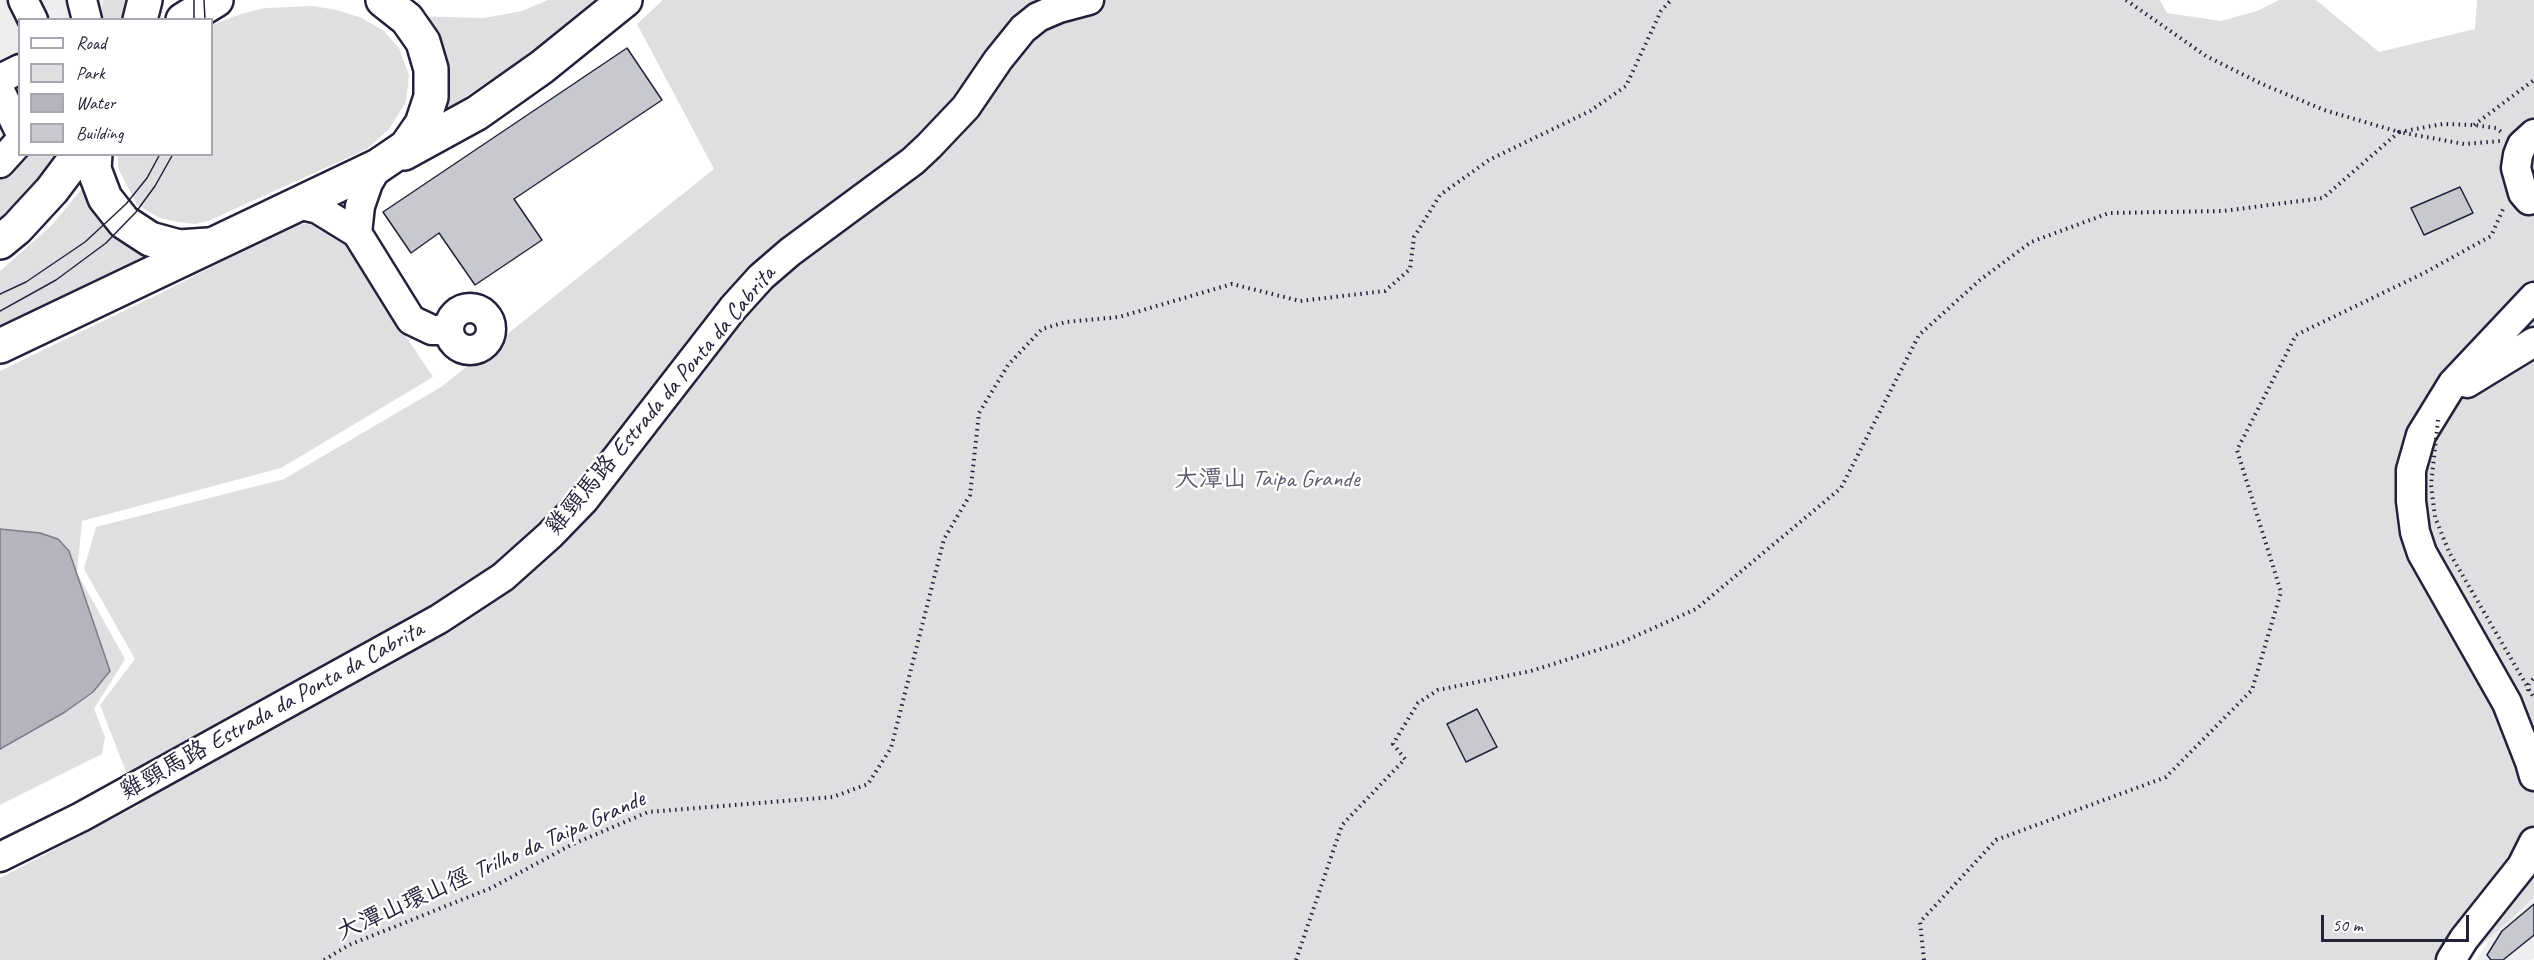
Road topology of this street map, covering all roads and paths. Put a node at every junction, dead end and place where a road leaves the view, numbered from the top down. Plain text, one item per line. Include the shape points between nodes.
1 (23, 0) edge
2 (82, 0) edge
3 (144, 0) edge
4 (216, 0) edge
5 (383, 0) edge
6 (625, 0) edge
7 (1089, 0) edge
8 (1671, 0) edge
9 (2126, 0) edge
10 (32, 18) edge
11 (86, 18) edge
12 (140, 18) edge
13 (186, 18) edge
14 (18, 70) edge
15 (0, 79) edge
16 (2534, 80) edge
17 (0, 91) edge
18 (2474, 125) junction
19 (18, 128) edge
20 (2399, 132) junction
21 (2523, 137) edge
22 (2503, 141) dead end
23 (18, 143) edge
24 (78, 156) edge
25 (95, 156) edge
26 (0, 163) edge
27 (381, 165) junction
28 (2517, 203) joint
29 (297, 204) junction
30 (357, 233) junction
31 (0, 242) edge
32 (210, 245) junction
33 (2534, 297) edge
34 (449, 330) dead end
35 (2534, 342) edge
36 (0, 346) edge
37 (2440, 409) junction
38 (2534, 698) edge
39 (2534, 776) edge
40 (2534, 842) edge
41 (0, 857) edge
42 (324, 960) edge
43 (1296, 960) edge
44 (1924, 960) edge
45 (2451, 960) edge

1 - 10 street
2 - 11 street
3 - 12 main road
4 - 13 main road
5 - 27 main road via 407,19 423,42 431,69 431,97 422,124 406,147
6 - 27 main road via 477,113
7 - 41 street, 雞頸馬路 Estrada da Ponta da Cabrita via 1038,17 1023,28 966,106 929,146 761,277 584,500 503,577 439,619 81,818
8 - 42 path, 大潭山環山徑 Trilho da Taipa Grande via 1661,11 1626,86 1590,111 1490,160 1440,195 1414,237 1410,269 1385,291 1300,301 1232,284 1119,317 1066,322 1042,329 1008,365 979,413 970,495 944,539 891,748 868,784 833,797 648,812 571,845 491,888 349,945
9 - 20 path via 2206,56 2262,84 2324,110
14 - 15 street
16 - 18 path
17 - 19 street
18 - 20 path via 2443,124
18 - 21 path
20 - 22 path via 2464,144
20 - 43 path via 2323,198 2223,211 2109,213 2031,242 1980,280 1919,335 1841,488 1696,609 1620,643 1531,671 1438,690 1418,704 1394,744 1405,759 1342,825
21 - 28 street via 2516,168 2523,193
23 - 26 street
24 - 31 main road via 52,190
25 - 32 main road via 94,169 105,198 124,222 150,239 179,247
27 - 29 main road
27 - 30 street via 368,183
28 - 44 path via 2491,236 2296,335 2237,450 2281,592 2252,690 2166,777 1996,840 1920,922
29 - 30 street via 318,209
29 - 32 main road
30 - 34 street via 411,320 432,330
32 - 36 main road
33 - 37 street via 2453,383
35 - 37 street
37 - 38 path, bridge via 2431,485 2435,517 2449,552
37 - 39 street via 2421,435 2412,463 2415,532 2422,553 2512,714
40 - 45 street via 2522,866

